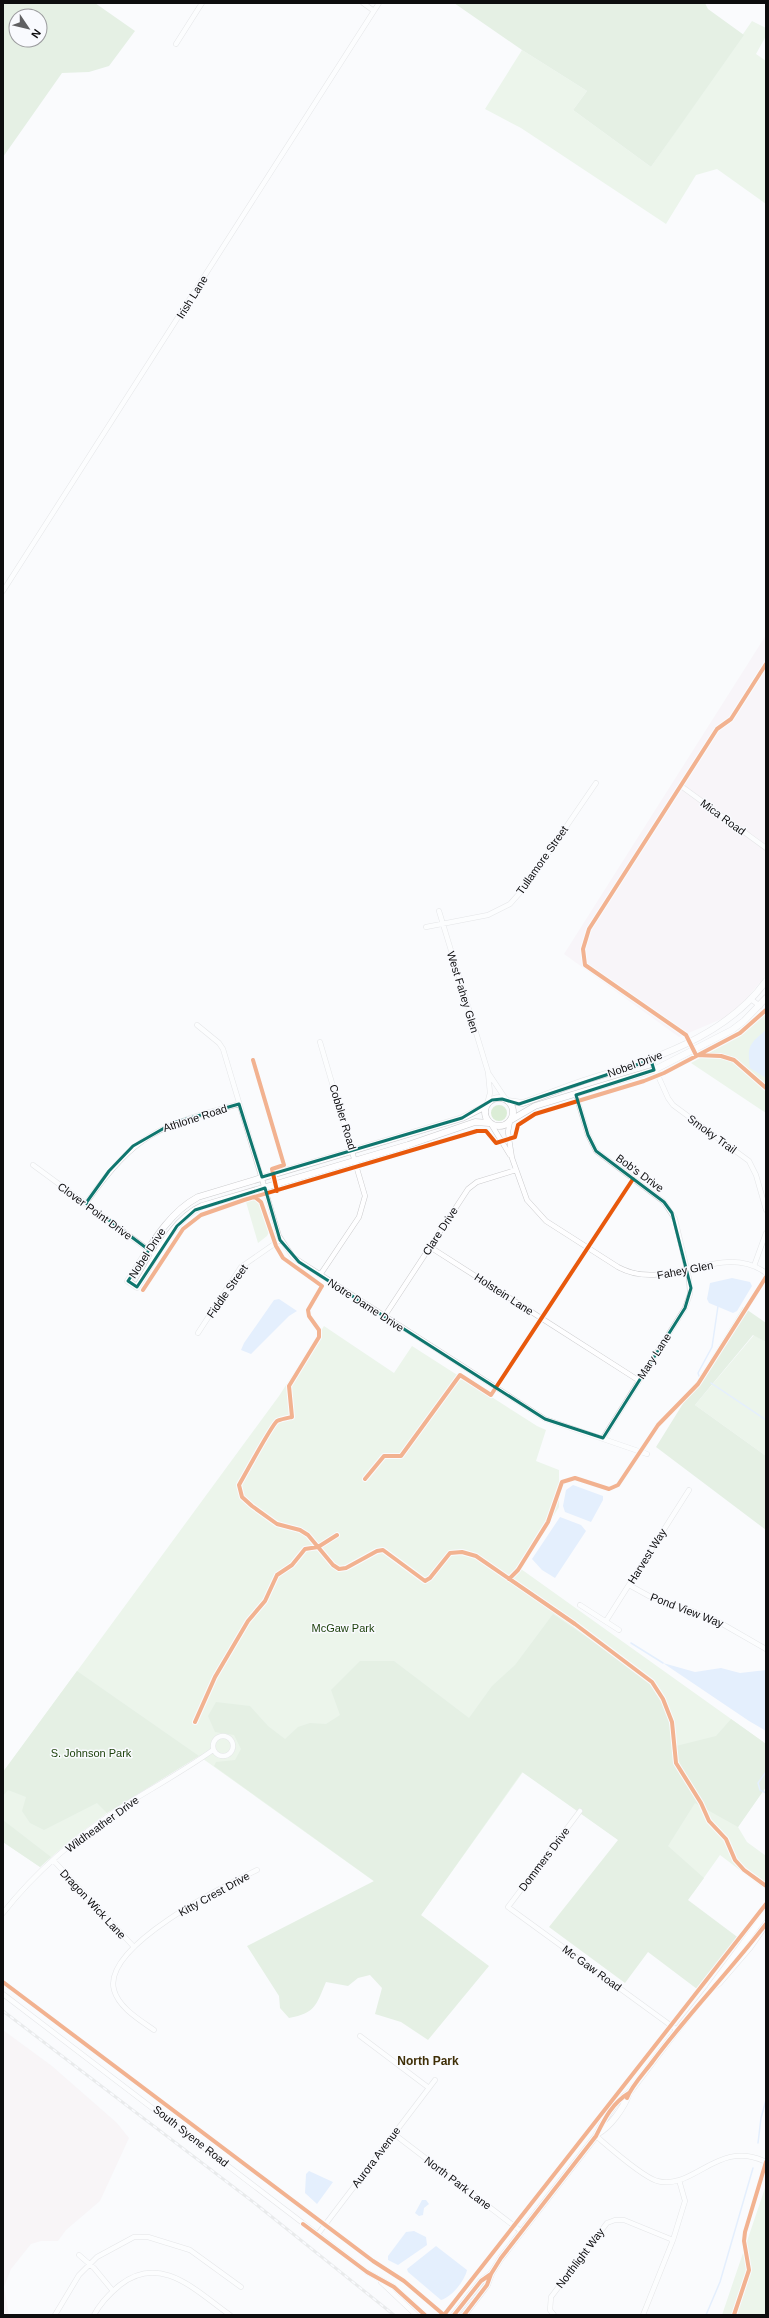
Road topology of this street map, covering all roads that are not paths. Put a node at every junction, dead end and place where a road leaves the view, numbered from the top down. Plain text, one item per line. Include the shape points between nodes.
1 (202, 3) edge
2 (363, 3) edge
3 (379, 3) edge
4 (374, 11) junction
5 (176, 44) dead end
6 (3, 591) edge
7 (596, 783) dead end
8 (681, 786) dead end
9 (766, 848) edge
10 (439, 911) dead end
11 (442, 923) junction
12 (426, 927) dead end
13 (766, 981) edge
14 (766, 998) edge
15 (752, 1000) junction
16 (760, 1006) junction
17 (197, 1025) dead end
18 (320, 1042) dead end
19 (650, 1060) junction
20 (654, 1070) junction
21 (488, 1072) junction
22 (576, 1095) junction
23 (507, 1101) junction
24 (239, 1104) junction
25 (487, 1105) junction
26 (511, 1120) junction
27 (490, 1124) junction
28 (405, 1135) junction
29 (408, 1145) junction
30 (353, 1150) junction
31 (512, 1158) junction
32 (356, 1160) junction
33 (33, 1165) dead end
34 (516, 1170) junction
35 (262, 1178) junction
36 (265, 1188) junction
37 (198, 1197) junction
38 (86, 1203) junction
39 (202, 1206) junction
40 (766, 1210) edge
41 (766, 1233) edge
42 (280, 1240) junction
43 (430, 1247) junction
44 (149, 1250) junction
45 (157, 1256) junction
46 (754, 1266) junction
47 (687, 1269) junction
48 (766, 1273) edge
49 (320, 1275) junction
50 (384, 1317) junction
51 (198, 1333) dead end
52 (638, 1380) junction
53 (603, 1438) junction
54 (647, 1454) dead end
55 (689, 1490) dead end
56 (629, 1585) junction
57 (580, 1605) dead end
58 (606, 1621) junction
59 (619, 1630) dead end
60 (766, 1649) edge
61 (213, 1750) junction
62 (580, 1811) dead end
63 (53, 1860) junction
64 (257, 1870) dead end
65 (508, 1907) joint
66 (3, 1912) edge
67 (766, 1913) edge
68 (766, 1924) edge
69 (134, 1947) junction
70 (710, 1990) junction
71 (3, 1994) edge
72 (154, 2030) dead end
73 (677, 2030) junction
74 (360, 2036) dead end
75 (435, 2080) dead end
76 (429, 2088) junction
77 (394, 2134) junction
78 (596, 2135) junction
79 (766, 2162) edge
80 (679, 2180) junction
81 (522, 2232) junction
82 (318, 2234) junction
83 (673, 2240) junction
84 (79, 2255) dead end
85 (90, 2264) junction
86 (491, 2274) junction
87 (379, 2279) junction
88 (241, 2287) dead end
89 (113, 2291) junction
90 (55, 2315) edge
91 (94, 2315) edge
92 (230, 2315) edge
93 (416, 2315) edge
94 (425, 2315) edge
95 (454, 2315) edge
96 (464, 2315) edge
97 (554, 2315) edge
98 (643, 2315) edge

1 - 5 street
2 - 4 street
3 - 4 street, Irish Lane
4 - 6 street, Irish Lane
7 - 11 street, Tullamore Street via 525,887 510,904 488,915
8 - 9 street, Mica Road
10 - 11 street, West Fahey Glen
11 - 12 street, Tullamore Street
11 - 21 street, West Fahey Glen
13 - 15 street, Nobel Drive
14 - 16 street, Nobel Drive
15 - 16 street
15 - 19 street, Nobel Drive via 726,1022
16 - 20 street, Nobel Drive via 726,1033
17 - 24 street, Notre Dame Drive via 219,1043
18 - 30 street, Cobbler Road
19 - 20 street, Smoky Trail
19 - 23 street, Nobel Drive via 523,1102
20 - 22 street, Nobel Drive
20 - 40 street, Smoky Trail via 673,1106 749,1161 756,1175
21 - 23 street, Fahey Glen
21 - 25 street, Fahey Glen via 490,1093
22 - 26 street, Nobel Drive via 535,1106
22 - 47 street, Bob's Drive via 588,1135 596,1151 668,1207 675,1219
23 - 25 street, Nobel Drive via 497,1098
23 - 26 street, Fahey Glen via 512,1108
24 - 35 street, Notre Dame Drive
24 - 38 street, Athlone Road via 184,1119 146,1136 113,1166
25 - 27 street, Fahey Glen via 485,1113
25 - 28 street, Nobel Drive via 462,1118
26 - 27 street, Nobel Drive via 503,1126
26 - 31 street, Fahey Glen via 508,1132
27 - 29 street, Nobel Drive via 475,1122
27 - 31 street, Fahey Glen
28 - 29 street
28 - 30 street, Nobel Drive
29 - 32 street, Nobel Drive
30 - 32 street, Cobbler Road
30 - 35 street, Nobel Drive
31 - 34 street, Fahey Glen
32 - 36 street, Nobel Drive
32 - 49 street, Cobbler Road via 365,1192 362,1211
33 - 38 street, Clover Point Drive
34 - 43 street, Clare Drive via 472,1185 462,1195
34 - 47 street, Fahey Glen via 527,1200 546,1221 618,1268 627,1273 650,1276
35 - 36 street, Notre Dame Drive
35 - 37 street, Nobel Drive
36 - 39 street, Nobel Drive
36 - 42 street, Notre Dame Drive
37 - 39 street
37 - 44 street, Nobel Drive via 179,1210
38 - 44 street, Clover Point Drive
39 - 45 street, Nobel Drive via 176,1226
41 - 46 street
42 - 49 street, Notre Dame Drive via 293,1256
42 - 51 street, Fiddle Street via 241,1267
43 - 50 street, Clare Drive
43 - 52 street, Holstein Lane
44 - 45 street, Clover Point Drive
44 - 45 street, Nobel Drive via 128,1281 137,1287
46 - 47 street, Fahey Glen via 717,1263
46 - 48 street, Fahey Glen
47 - 52 street, Mary Lane via 690,1288 685,1308
49 - 50 street, Notre Dame Drive
50 - 53 street, Notre Dame Drive via 545,1419
52 - 53 street, Mary Lane
53 - 54 street, Notre Dame Drive
55 - 56 street, Harvest Way
56 - 58 street, Harvest Way
56 - 60 street, Pond View Way via 649,1596 712,1618
57 - 58 street
58 - 59 street
61 - 61 street, Wildheather Drive via 221,1756 228,1755 232,1750 232,1743 228,1737 218,1737 212,1744
61 - 63 street, Wildheather Drive via 108,1817
62 - 65 street, Dommers Drive
63 - 66 street, Wildheather Drive
63 - 69 street, Dragon Wick Lane
64 - 69 street, Kitty Crest Drive via 183,1910
65 - 73 street, Mc Gaw Road
67 - 70 street via 714,1980
68 - 70 street via 750,1947
69 - 72 street, Kitty Crest Drive via 116,1967 113,1989 117,2000
70 - 73 street
71 - 82 street, South Syene Road
73 - 78 street via 604,2131
74 - 76 street
75 - 76 street, Aurora Avenue
76 - 77 street, Aurora Avenue
77 - 81 street, North Park Lane
77 - 82 street, Aurora Avenue
78 - 80 street via 651,2178 663,2182
78 - 81 street
79 - 80 street via 754,2156 735,2155 721,2159
80 - 83 street via 685,2201
81 - 86 street
82 - 87 street, South Syene Road
83 - 97 street, Northlight Way via 624,2220 607,2223 551,2297 550,2310
83 - 98 street
84 - 85 street
85 - 88 street via 97,2257 134,2237 148,2237 190,2250
85 - 89 street
85 - 90 street via 71,2285
86 - 95 street via 481,2281
86 - 96 street
87 - 93 street, South Syene Road
87 - 94 street, South Syene Road via 394,2287
89 - 91 street via 104,2299
89 - 92 street via 134,2276 162,2273 181,2280

